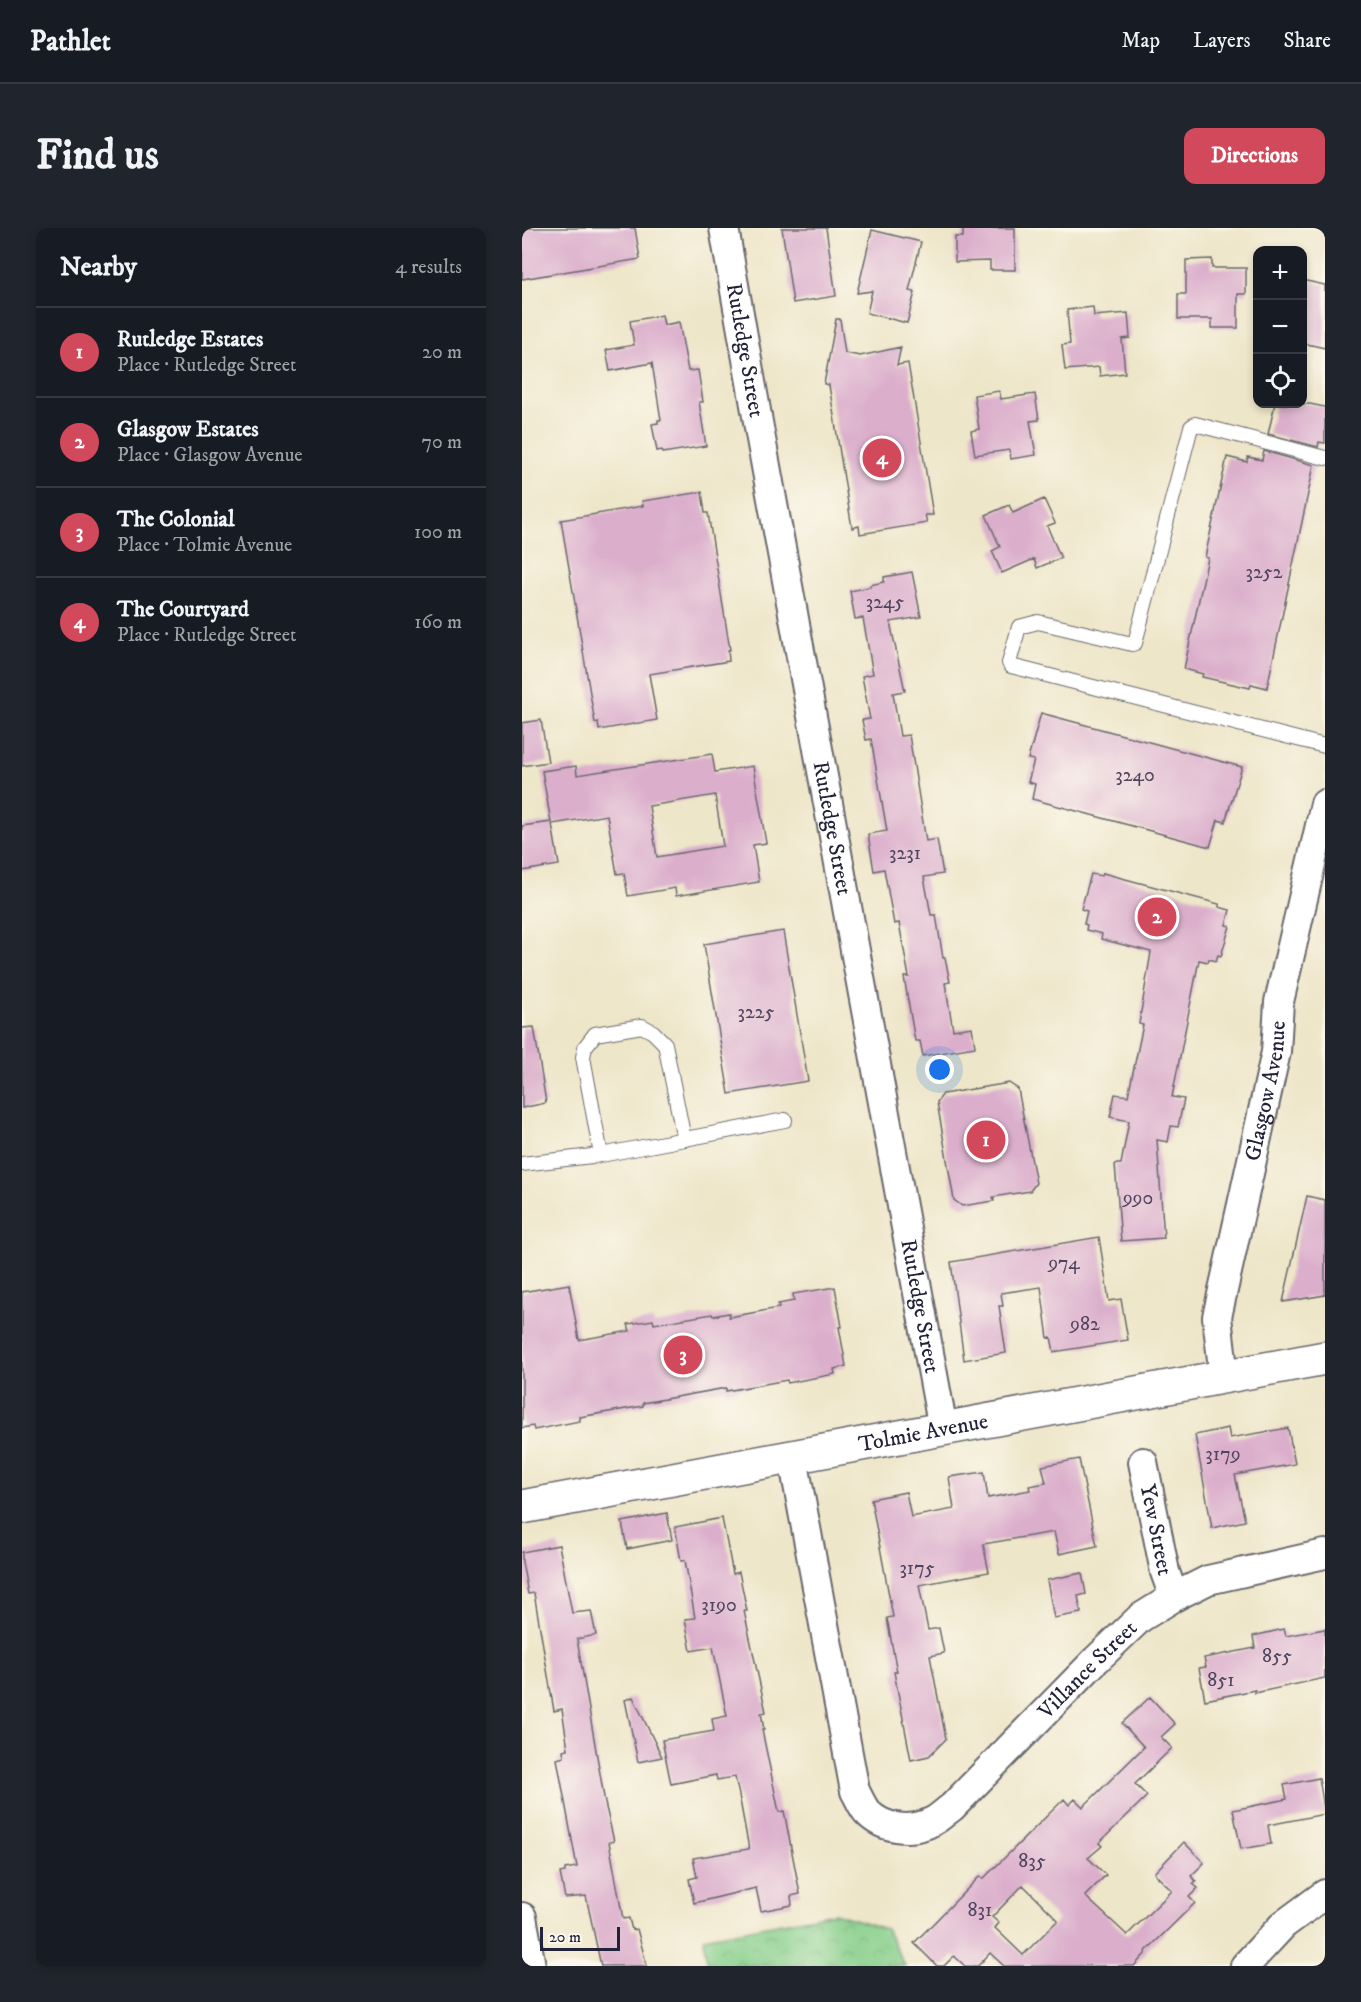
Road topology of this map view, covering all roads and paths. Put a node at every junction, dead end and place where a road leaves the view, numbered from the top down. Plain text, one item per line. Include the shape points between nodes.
1 (724, 228) edge
2 (1325, 459) edge
3 (1325, 746) edge
4 (1325, 804) edge
5 (785, 1120) dead end
6 (684, 1139) junction
7 (601, 1155) junction
8 (522, 1164) edge
9 (1325, 1358) edge
10 (1224, 1377) junction
11 (943, 1429) junction
12 (793, 1458) junction
13 (1143, 1462) dead end
14 (522, 1507) edge
15 (1325, 1554) edge
16 (1174, 1597) junction
17 (1325, 1894) edge
18 (522, 1917) edge
19 (531, 1966) edge
20 (1245, 1966) edge

1 - 11 street, Rutledge Street
2 - 3 lane via 1196,424 1191,427 1135,643 1038,622 1019,627 1009,663
4 - 10 street, Glasgow Avenue via 1279,1002 1276,1052 1217,1317
5 - 6 lane
6 - 7 lane
6 - 7 lane via 665,1044 642,1026 595,1034 583,1057
7 - 8 lane
9 - 10 street, Tolmie Avenue
10 - 11 street, Tolmie Avenue
11 - 12 street, Tolmie Avenue
12 - 14 street, Tolmie Avenue
12 - 16 street, Villance Street via 855,1791 869,1813 881,1823 921,1827 952,1807 1140,1618
13 - 16 street, Yew Street via 1165,1572
15 - 16 street, Villance Street via 1208,1580
17 - 20 street via 1283,1925
18 - 19 street

